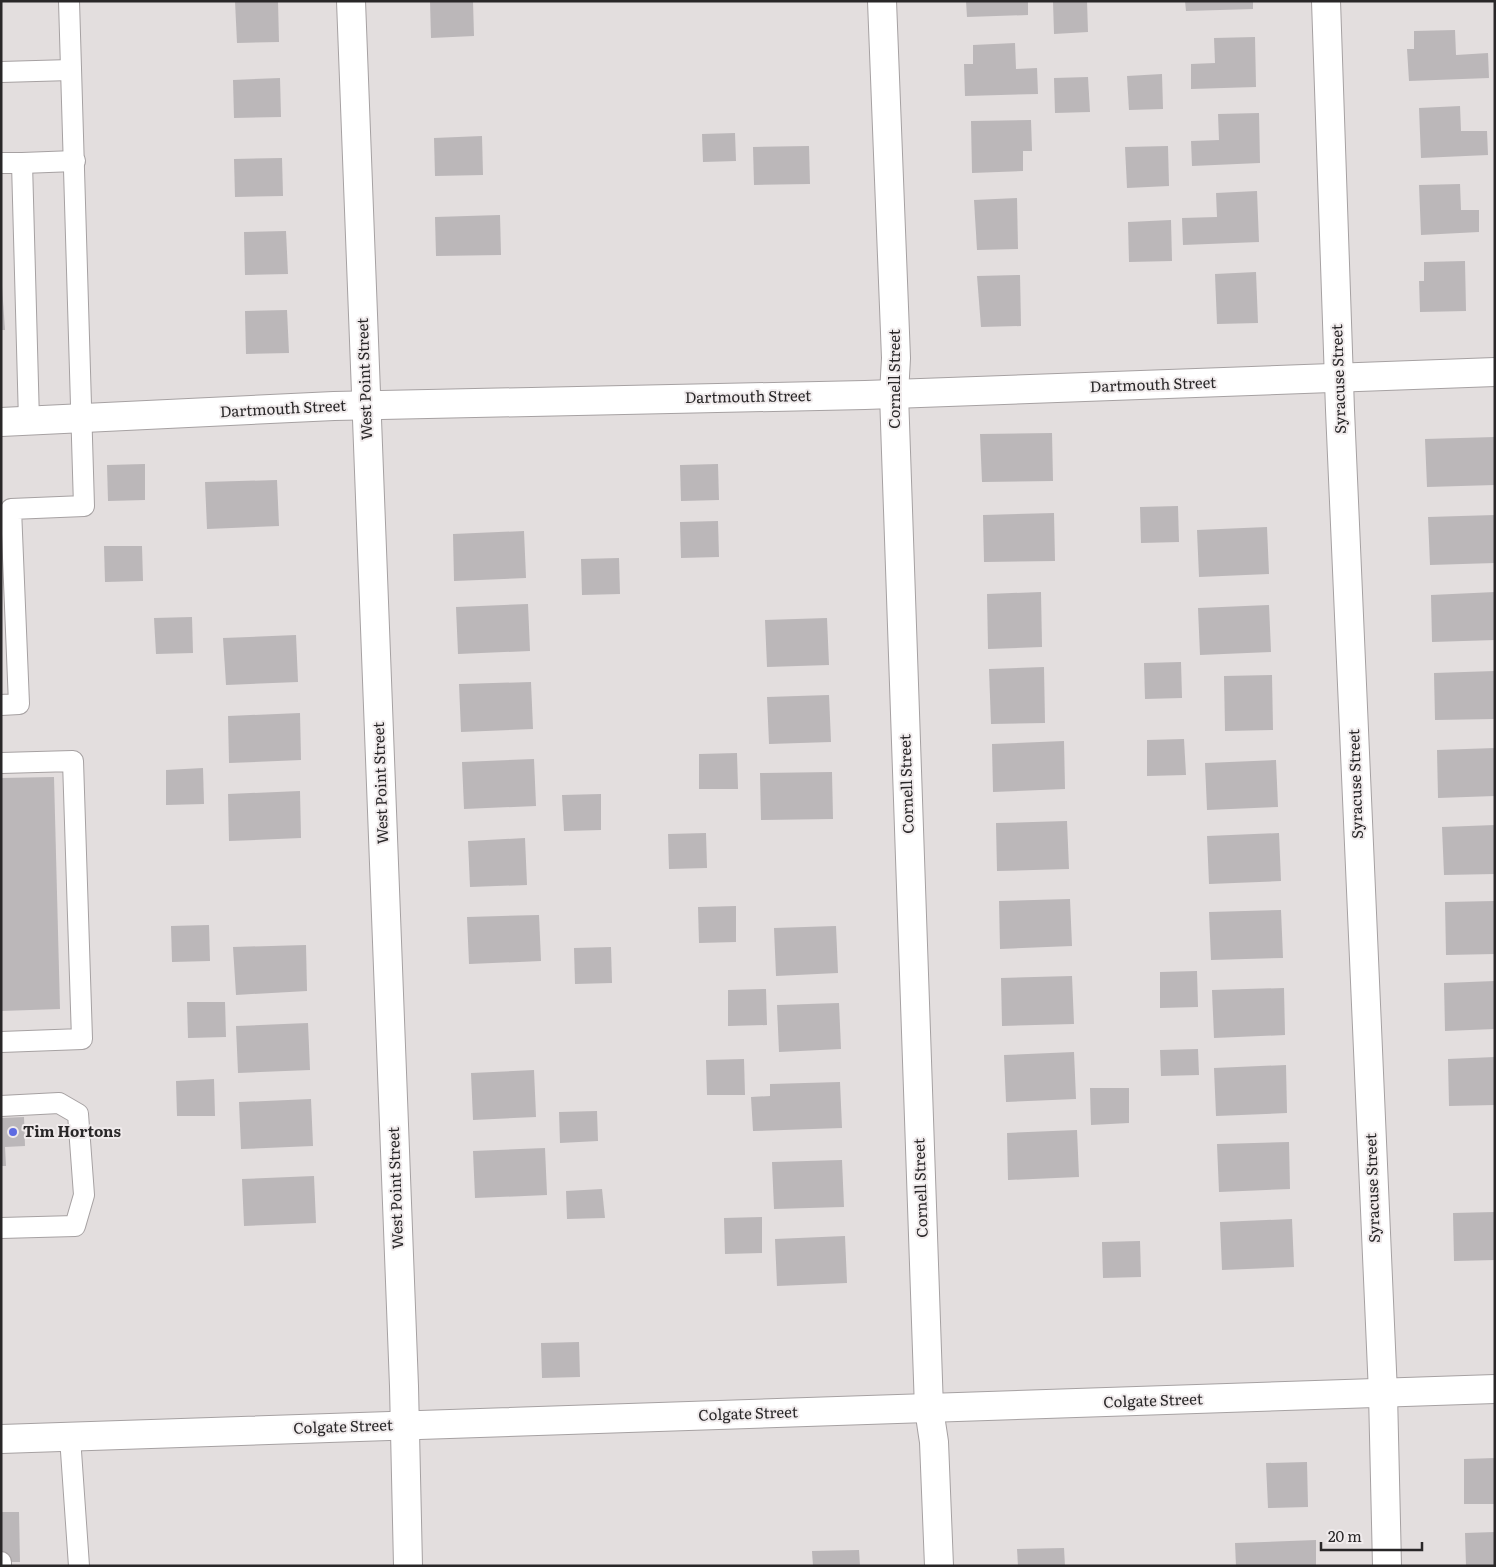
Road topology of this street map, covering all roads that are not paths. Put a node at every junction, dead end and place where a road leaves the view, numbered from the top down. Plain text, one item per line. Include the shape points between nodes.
1 (69, 1) edge
2 (351, 1) edge
3 (882, 1) edge
4 (1326, 1) edge
5 (71, 70) junction
6 (1, 72) edge
7 (75, 161) junction
8 (1, 163) edge
9 (22, 163) junction
10 (1495, 372) edge
11 (1339, 378) junction
12 (894, 394) junction
13 (366, 406) junction
14 (82, 419) junction
15 (29, 421) junction
16 (1, 422) edge
17 (7, 544) edge
18 (1, 705) edge
19 (1, 763) edge
20 (1, 1042) edge
21 (1, 1106) edge
22 (1, 1228) edge
23 (1495, 1389) edge
24 (1383, 1393) junction
25 (929, 1409) junction
26 (403, 1425) junction
27 (70, 1437) junction
28 (1, 1439) edge
29 (1, 1562) edge
30 (1, 1566) edge
31 (79, 1566) edge
32 (408, 1566) edge
33 (939, 1566) edge
34 (1387, 1566) edge

1 - 5 lane
2 - 13 street, West Point Street
3 - 12 street, Cornell Street via 896,358
4 - 11 street, Syracuse Street
5 - 6 lane
5 - 7 lane
7 - 9 lane
7 - 14 lane
8 - 9 lane
9 - 15 lane
10 - 11 street, Dartmouth Street
11 - 12 street, Dartmouth Street
11 - 24 street, Syracuse Street
12 - 13 street, Dartmouth Street
12 - 25 street, Cornell Street
13 - 14 street, Dartmouth Street
13 - 26 street, West Point Street
14 - 15 street, Dartmouth Street
14 - 17 lane via 84,506 11,509
15 - 16 street, Dartmouth Street
17 - 18 lane via 18,704
19 - 20 lane via 73,760 82,1039
21 - 22 lane via 59,1103 78,1114 84,1194 75,1226
23 - 24 street, Colgate Street
24 - 25 street, Colgate Street
24 - 34 street, Syracuse Street
25 - 26 street, Colgate Street
25 - 33 street, Cornell Street via 934,1442
26 - 27 street, Colgate Street
26 - 32 street, West Point Street
27 - 28 street, Colgate Street
27 - 31 lane
29 - 30 lane

